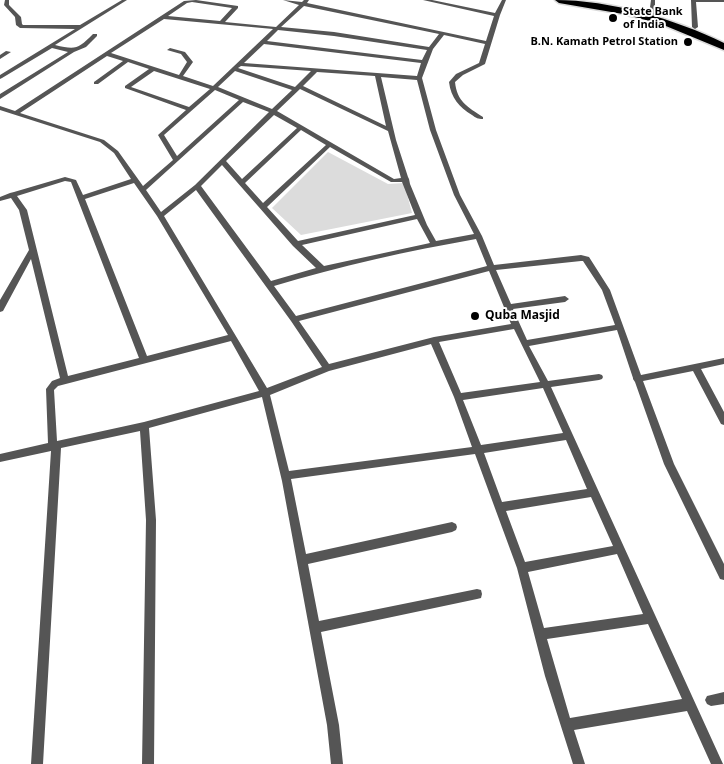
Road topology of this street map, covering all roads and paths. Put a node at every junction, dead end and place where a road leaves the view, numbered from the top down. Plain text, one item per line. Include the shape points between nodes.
1 (125, 0) edge
2 (285, 0) edge
3 (425, 0) edge
4 (504, 0) edge
5 (559, 0) edge
6 (575, 0) edge
7 (653, 0) edge
8 (696, 0) edge
9 (724, 1) edge
10 (4, 2) edge
11 (305, 2) edge
12 (594, 2) edge
13 (498, 15) junction
14 (652, 15) junction
15 (163, 17) junction
16 (221, 23) junction
17 (80, 27) junction
18 (694, 27) junction
19 (278, 28) junction
20 (442, 34) junction
21 (95, 36) dead end
22 (724, 41) edge
23 (263, 42) junction
24 (488, 44) junction
25 (52, 46) junction
26 (724, 47) edge
27 (430, 49) junction
28 (170, 50) dead end
29 (71, 51) junction
30 (8, 52) dead end
31 (108, 54) junction
32 (0, 57) edge
33 (128, 60) junction
34 (424, 62) junction
35 (240, 64) junction
36 (154, 68) junction
37 (235, 69) junction
38 (316, 70) junction
39 (378, 75) junction
40 (0, 77) edge
41 (180, 77) junction
42 (419, 78) junction
43 (96, 83) dead end
44 (297, 87) junction
45 (214, 88) junction
46 (0, 97) edge
47 (243, 99) junction
48 (0, 108) edge
49 (189, 109) junction
50 (272, 111) junction
51 (17, 112) junction
52 (481, 118) dead end
53 (301, 127) junction
54 (390, 130) junction
55 (330, 144) junction
56 (176, 160) junction
57 (222, 161) junction
58 (406, 179) junction
59 (136, 180) junction
60 (242, 182) junction
61 (196, 186) junction
62 (142, 190) junction
63 (12, 194) junction
64 (81, 198) junction
65 (0, 199) edge
66 (263, 207) junction
67 (160, 216) junction
68 (420, 216) junction
69 (478, 236) junction
70 (296, 244) junction
71 (434, 244) junction
72 (32, 251) junction
73 (491, 268) junction
74 (322, 269) junction
75 (268, 285) junction
76 (565, 299) dead end
77 (508, 307) junction
78 (0, 309) edge
79 (294, 318) junction
80 (516, 326) junction
81 (619, 327) junction
82 (234, 337) junction
83 (434, 340) junction
84 (524, 344) junction
85 (144, 360) junction
86 (724, 361) edge
87 (327, 368) junction
88 (696, 368) junction
89 (599, 377) dead end
90 (637, 379) junction
91 (65, 380) junction
92 (545, 384) junction
93 (265, 394) junction
94 (458, 397) junction
95 (721, 410) edge
96 (724, 421) edge
97 (144, 426) junction
98 (568, 436) junction
99 (55, 445) junction
100 (477, 450) junction
101 (0, 458) edge
102 (286, 476) junction
103 (594, 492) junction
104 (500, 507) junction
105 (452, 527) dead end
106 (620, 550) junction
107 (302, 560) junction
108 (522, 568) junction
109 (724, 575) edge
110 (477, 594) dead end
111 (651, 618) junction
112 (314, 628) junction
113 (540, 634) junction
114 (724, 698) edge
115 (711, 700) dead end
116 (690, 704) junction
117 (566, 726) junction
118 (37, 764) edge
119 (148, 764) edge
120 (337, 764) edge
121 (579, 764) edge
122 (717, 764) edge

1 - 17 street
2 - 11 street
3 - 13 street
4 - 13 street
5 - 26 highway via 669,22
6 - 12 highway
7 - 14 street
8 - 9 street
8 - 18 street via 693,1
10 - 17 street via 18,17 22,27
11 - 19 street
11 - 20 street
12 - 14 highway
13 - 24 street
14 - 18 highway
15 - 16 street
15 - 16 street via 188,1 236,7
15 - 31 street
16 - 19 street
17 - 25 street
18 - 22 highway
19 - 23 street
19 - 27 street
20 - 24 street
20 - 27 street
21 - 29 street via 84,46
23 - 34 street
23 - 35 street
24 - 52 street via 482,64 458,74 452,82 452,90 460,104
25 - 29 street
25 - 40 street
27 - 34 street
28 - 41 street via 183,53 190,62
29 - 46 street
30 - 32 street
31 - 33 street
31 - 51 street
33 - 36 street
33 - 43 street
34 - 42 street
35 - 37 street
35 - 38 street
36 - 41 street
36 - 49 street via 127,87
37 - 44 street
37 - 45 street
38 - 39 street
38 - 44 street
39 - 42 street
39 - 54 street
41 - 45 street
42 - 69 street via 436,139
44 - 50 street
44 - 54 street
45 - 47 street
45 - 49 street
47 - 50 street
47 - 56 street
48 - 51 street
49 - 56 street via 161,135
50 - 53 street
50 - 57 street
51 - 59 street via 102,141 116,152
53 - 55 street
53 - 60 street
54 - 58 street
55 - 58 street via 393,181
55 - 66 street
56 - 62 street
57 - 60 street
57 - 61 street
58 - 68 street
59 - 62 street
59 - 64 street
60 - 66 street
61 - 67 street
61 - 75 street
62 - 67 street
63 - 64 street via 71,180
63 - 65 street
63 - 72 street via 23,210
64 - 85 street
66 - 70 street
67 - 82 street
68 - 70 street
68 - 71 street
69 - 71 street
69 - 73 street
70 - 74 street
71 - 74 street
72 - 78 street
72 - 91 street
73 - 77 street
73 - 79 street
73 - 81 street via 586,259 606,290
74 - 75 street
75 - 79 street
76 - 77 street
77 - 80 street
79 - 87 street
80 - 83 street
80 - 84 street
81 - 84 street
81 - 90 street
82 - 85 street
82 - 93 street
83 - 87 street
83 - 94 street
84 - 92 street
85 - 91 street
86 - 88 street
87 - 93 street
88 - 90 street
88 - 95 street
89 - 92 street
90 - 109 street via 669,464
91 - 99 street via 54,383 50,389
92 - 94 street
92 - 98 street
93 - 97 street
93 - 102 street
94 - 100 street
95 - 96 street
97 - 99 street
97 - 119 street via 151,520
98 - 100 street
98 - 103 street
99 - 101 street
99 - 118 street
100 - 102 street
100 - 104 street
102 - 107 street
103 - 104 street
103 - 106 street
104 - 108 street
105 - 107 street
106 - 108 street
106 - 111 street
107 - 112 street
108 - 113 street
110 - 112 street
111 - 113 street
111 - 116 street
112 - 120 street via 333,725
113 - 117 street
114 - 115 street
116 - 117 street
116 - 122 street
117 - 121 street

